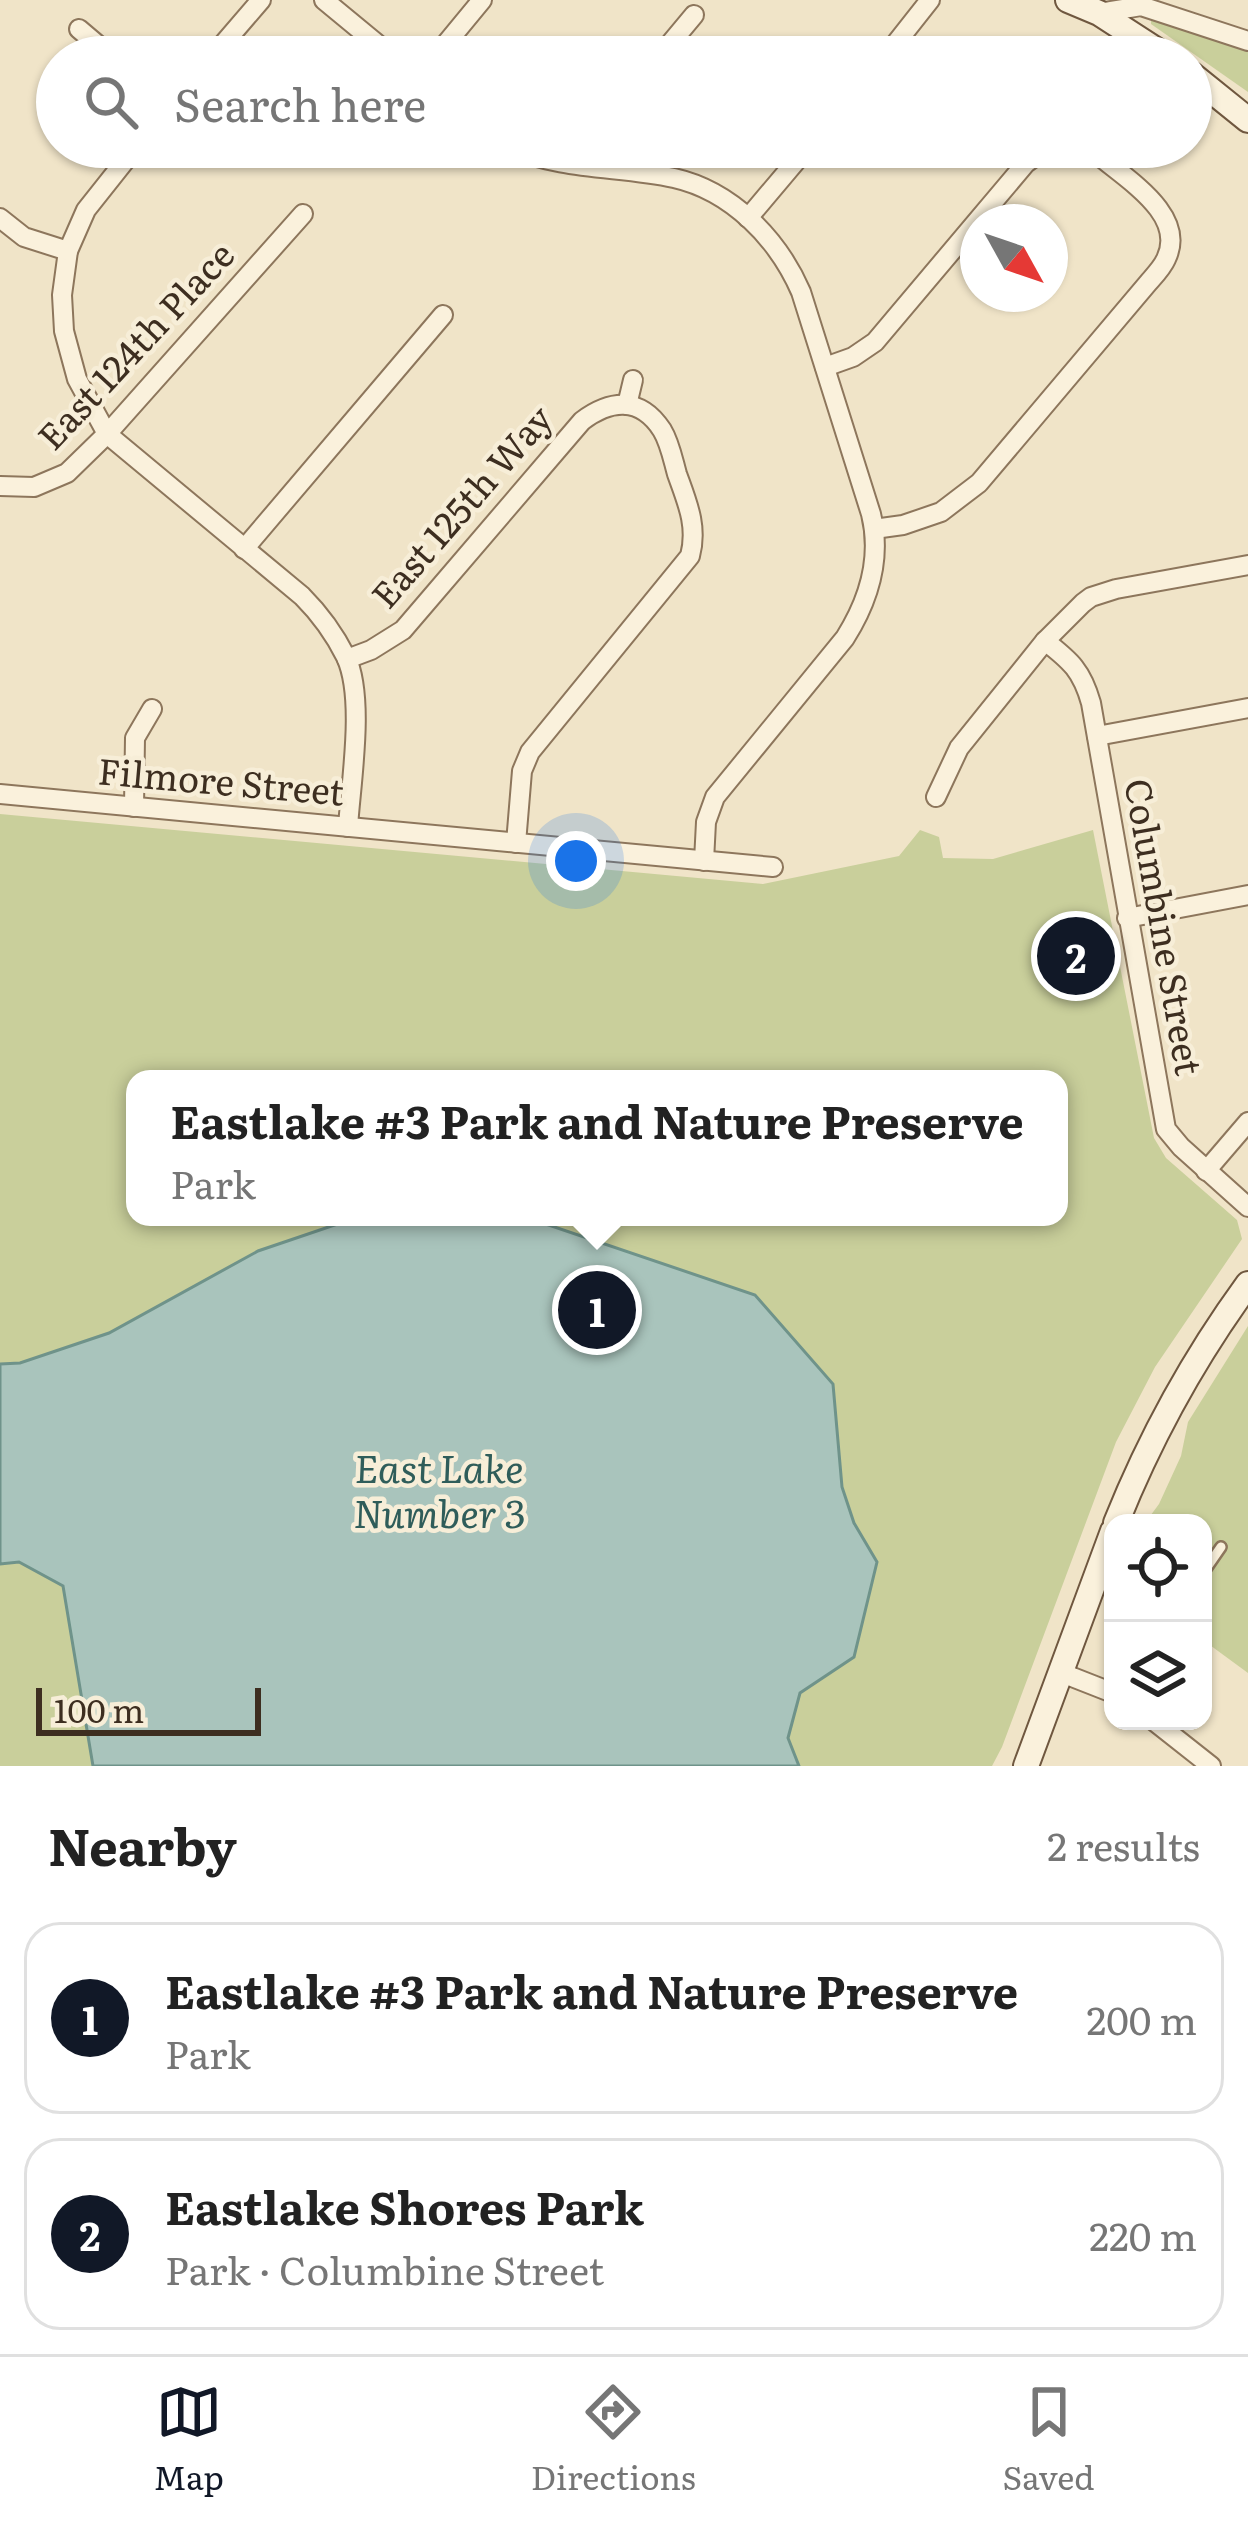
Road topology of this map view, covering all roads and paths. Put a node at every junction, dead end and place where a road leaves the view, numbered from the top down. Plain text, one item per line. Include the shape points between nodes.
1 (261, 0) edge
2 (324, 0) edge
3 (482, 0) edge
4 (930, 0) edge
5 (1068, 0) edge
6 (1099, 13) junction
7 (694, 15) dead end
8 (79, 29) dead end
9 (87, 36) edge
10 (230, 36) edge
11 (368, 36) edge
12 (452, 36) edge
13 (676, 36) edge
14 (902, 36) edge
15 (1135, 36) edge
16 (1248, 40) edge
17 (1212, 91) edge
18 (1248, 120) edge
19 (119, 168) edge
20 (596, 168) edge
21 (790, 168) edge
22 (1023, 168) edge
23 (1113, 168) edge
24 (602, 169) joint
25 (303, 214) dead end
26 (0, 218) edge
27 (748, 218) junction
28 (68, 251) junction
29 (443, 315) dead end
30 (825, 368) junction
31 (633, 380) dead end
32 (627, 405) junction
33 (107, 434) junction
34 (0, 486) edge
35 (874, 529) junction
36 (244, 549) junction
37 (1248, 566) edge
38 (1045, 641) junction
39 (347, 659) junction
40 (1248, 708) edge
41 (152, 710) dead end
42 (1096, 736) junction
43 (0, 794) edge
44 (936, 797) dead end
45 (134, 807) junction
46 (348, 827) junction
47 (516, 843) junction
48 (704, 861) junction
49 (773, 867) dead end
50 (1248, 895) edge
51 (1127, 918) junction
52 (1248, 1122) edge
53 (1206, 1171) junction
54 (1248, 1207) edge
55 (1248, 1284) edge
56 (1120, 1514) edge
57 (1221, 1547) dead end
58 (1104, 1557) edge
59 (1212, 1560) edge
60 (1062, 1673) junction
61 (1104, 1689) edge
62 (1165, 1730) edge
63 (1026, 1766) edge
64 (1211, 1766) edge

1 - 10 street
2 - 11 street
3 - 12 street
4 - 14 street
5 - 6 main road
6 - 15 main road
6 - 16 street via 1141,6
7 - 13 street
8 - 9 street
17 - 18 main road
19 - 28 street via 86,209
20 - 24 street
21 - 27 street
22 - 30 street via 875,342
23 - 35 street via 1181,239 980,482 941,512
24 - 27 street via 698,186
25 - 33 street, East 124th Place
26 - 28 street
27 - 30 street via 793,274
28 - 33 street via 64,331 76,379
29 - 36 street
30 - 35 street
31 - 32 street
32 - 39 street, East 125th Way via 605,406 582,421 403,630
32 - 47 street via 662,430 693,544 530,752
33 - 34 street, East 124th Place via 53,481
33 - 36 street
35 - 48 street via 873,571 858,617 715,797
36 - 39 street via 314,608
37 - 38 street via 1102,592
38 - 42 street, Columbine Street via 1084,678
38 - 44 street via 958,748
39 - 46 street via 356,713
40 - 42 street
41 - 45 street via 136,738
42 - 51 street, Columbine Street
43 - 45 street, Filmore Street
45 - 46 street, Filmore Street
46 - 47 street, Filmore Street
47 - 48 street, Filmore Street
48 - 49 street, Filmore Street
50 - 51 street
51 - 53 street, Columbine Street via 1166,1129
52 - 53 street
53 - 54 street, Columbine Street
55 - 56 main road via 1180,1388
57 - 59 lane
58 - 60 main road
60 - 61 street
60 - 63 main road
62 - 64 street

